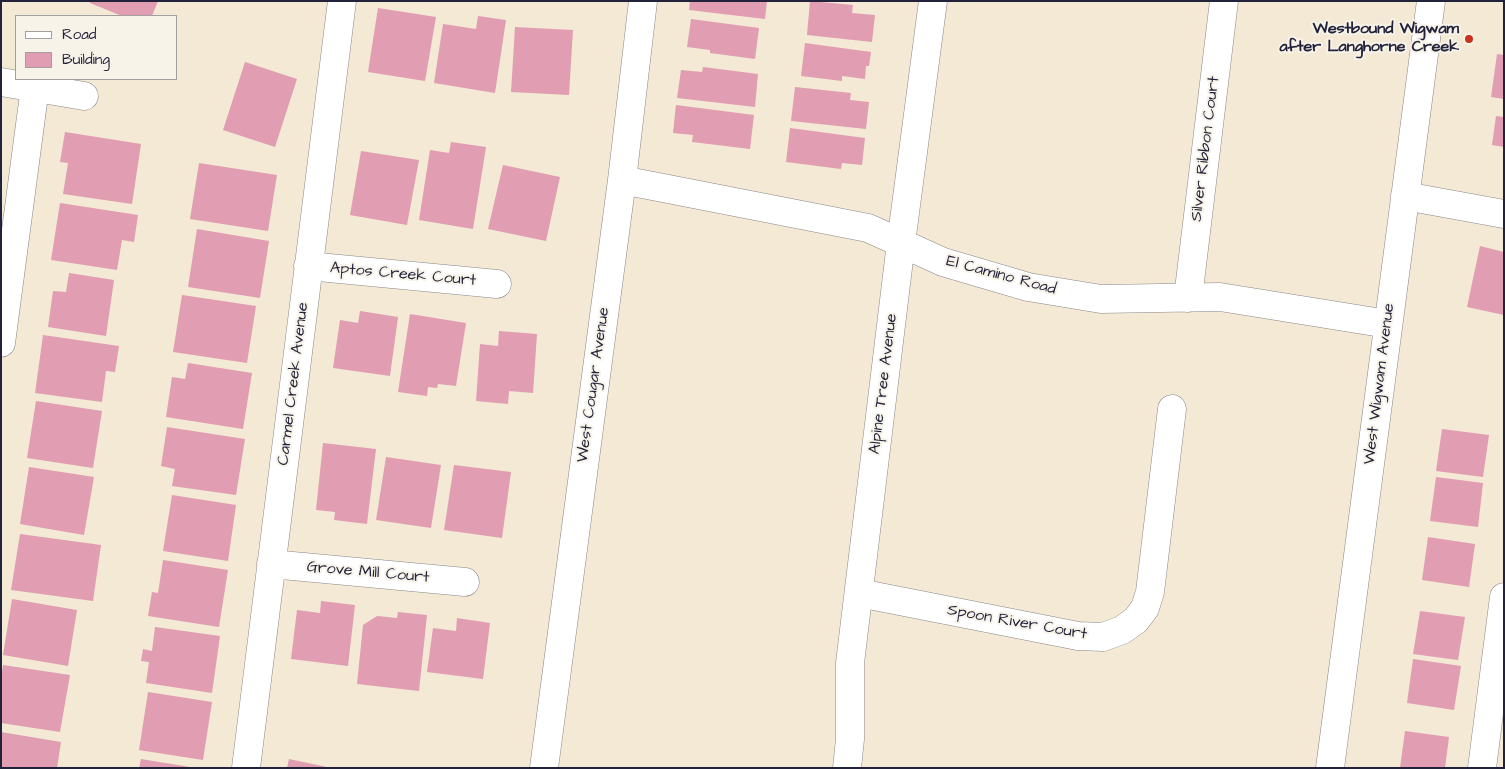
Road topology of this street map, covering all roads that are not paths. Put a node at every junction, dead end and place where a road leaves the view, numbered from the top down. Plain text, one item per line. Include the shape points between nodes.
1 (342, 1) edge
2 (643, 1) edge
3 (933, 1) edge
4 (1224, 1) edge
5 (1431, 1) edge
6 (1, 82) edge
7 (34, 87) junction
8 (84, 96) dead end
9 (622, 180) junction
10 (1405, 196) junction
11 (1504, 214) edge
12 (901, 243) junction
13 (308, 266) junction
14 (497, 284) dead end
15 (1188, 298) junction
16 (1388, 324) junction
17 (1, 342) edge
18 (1172, 409) dead end
19 (271, 564) junction
20 (464, 582) dead end
21 (859, 593) junction
22 (1504, 597) edge
23 (246, 768) edge
24 (544, 768) edge
25 (846, 768) edge
26 (1330, 768) edge
27 (1482, 768) edge

1 - 13 street, Carmel Creek Avenue
2 - 9 street, West Cougar Avenue
3 - 12 street, Alpine Tree Avenue
4 - 15 street, Silver Ribbon Court
5 - 10 street, West Wigwam Avenue
6 - 7 street
7 - 8 street
7 - 17 street
9 - 12 street, El Camino Road via 868,228
9 - 24 street, West Cougar Avenue
10 - 11 street
10 - 16 street, West Wigwam Avenue
12 - 15 street, El Camino Road via 942,262 1028,286 1101,299
12 - 21 street, Alpine Tree Avenue
13 - 14 street, Aptos Creek Court
13 - 19 street, Carmel Creek Avenue
15 - 16 street, El Camino Road via 1220,297
16 - 26 street, West Wigwam Avenue
18 - 21 street, Spoon River Court via 1150,592 1145,608 1122,630 1103,637 1078,636
19 - 20 street, Grove Mill Court
19 - 23 street, Carmel Creek Avenue
21 - 25 street, Alpine Tree Avenue via 850,662 850,739
22 - 27 street

